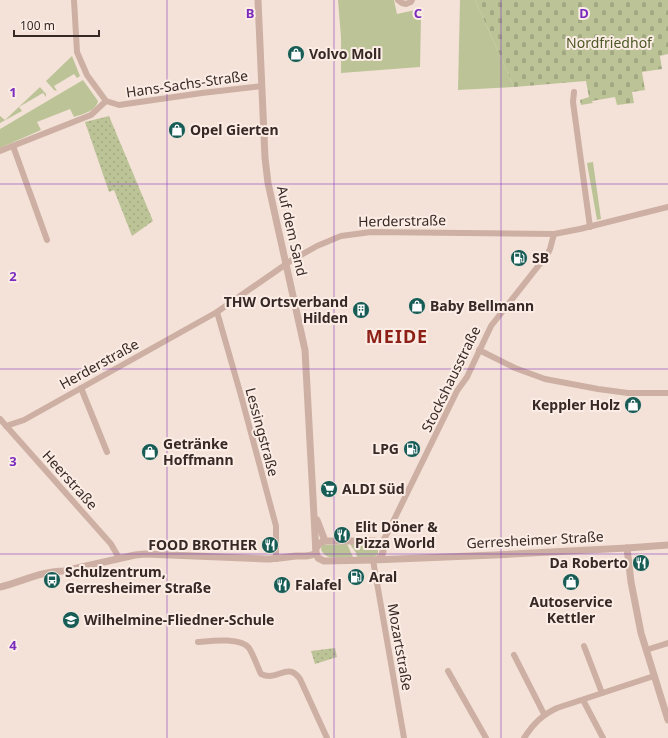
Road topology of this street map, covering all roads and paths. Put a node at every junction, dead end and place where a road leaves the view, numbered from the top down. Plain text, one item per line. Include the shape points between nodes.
1 (74, 0) edge
2 (258, 0) edge
3 (398, 0) edge
4 (412, 0) edge
5 (262, 86) junction
6 (574, 92) dead end
7 (106, 101) junction
8 (13, 146) junction
9 (0, 151) edge
10 (668, 207) edge
11 (590, 227) junction
12 (554, 234) junction
13 (47, 240) dead end
14 (287, 264) junction
15 (217, 312) junction
16 (479, 350) junction
17 (81, 388) junction
18 (668, 393) edge
19 (0, 419) edge
20 (24, 420) junction
21 (6, 426) junction
22 (11, 431) junction
23 (107, 452) dead end
24 (315, 514) junction
25 (325, 541) junction
26 (668, 545) edge
27 (382, 547) junction
28 (627, 548) junction
29 (317, 553) junction
30 (119, 558) junction
31 (404, 558) junction
32 (279, 559) junction
33 (375, 560) junction
34 (0, 587) edge
35 (198, 642) dead end
36 (668, 643) edge
37 (584, 646) dead end
38 (646, 650) junction
39 (514, 655) dead end
40 (448, 672) dead end
41 (654, 676) junction
42 (602, 693) junction
43 (583, 700) junction
44 (544, 714) junction
45 (668, 720) edge
46 (327, 738) edge
47 (404, 738) edge
48 (486, 738) edge
49 (524, 738) edge
50 (603, 738) edge

1 - 7 street, Hans-Sachs-Straße via 77,52 87,75
2 - 5 street, Auf dem Sand
3 - 4 street via 406,4
5 - 7 street, Hans-Sachs-Straße via 119,106
5 - 14 street, Auf dem Sand via 264,158
6 - 11 street via 573,102
7 - 8 street via 91,115
8 - 9 street
8 - 13 street
10 - 11 street, Herderstraße
11 - 12 street, Herderstraße
12 - 14 street, Herderstraße via 396,231 356,233 328,240
12 - 16 street, Stockshausstraße via 547,255 494,321
14 - 15 street, Herderstraße
14 - 24 street, Auf dem Sand via 305,350
15 - 17 street, Herderstraße
15 - 32 street, Lessingstraße via 276,526
16 - 18 street via 545,379 620,392
16 - 27 street, Stockshausstraße
17 - 20 street, Herderstraße
17 - 23 street
19 - 21 street, Heerstraße
20 - 21 street, Herderstraße
20 - 22 street, Herderstraße
21 - 22 street, Heerstraße
22 - 30 street, Heerstraße via 111,544
24 - 25 street, Auf dem Sand
24 - 29 street, Auf dem Sand
25 - 27 street, Gerresheimer Straße via 375,541
25 - 29 street, Gerresheimer Straße via 320,543
26 - 28 street, Gerresheimer Straße
27 - 31 street, Gerresheimer Straße
27 - 33 street via 381,557
28 - 31 street, Gerresheimer Straße
28 - 38 street via 635,606
29 - 32 street, Gerresheimer Straße via 309,560
29 - 33 street, Gerresheimer Straße via 324,561
30 - 32 street, Gerresheimer Straße via 145,554
30 - 34 street, Gerresheimer Straße
31 - 33 street, Gerresheimer Straße
33 - 47 street, Mozartstraße
35 - 46 street via 225,639 243,644 248,647 261,674 266,676 285,671 296,673
36 - 38 street
37 - 42 street
38 - 41 street
39 - 44 street
40 - 48 street
41 - 42 street
41 - 45 street
42 - 43 street
43 - 44 street
43 - 50 street
44 - 49 street

